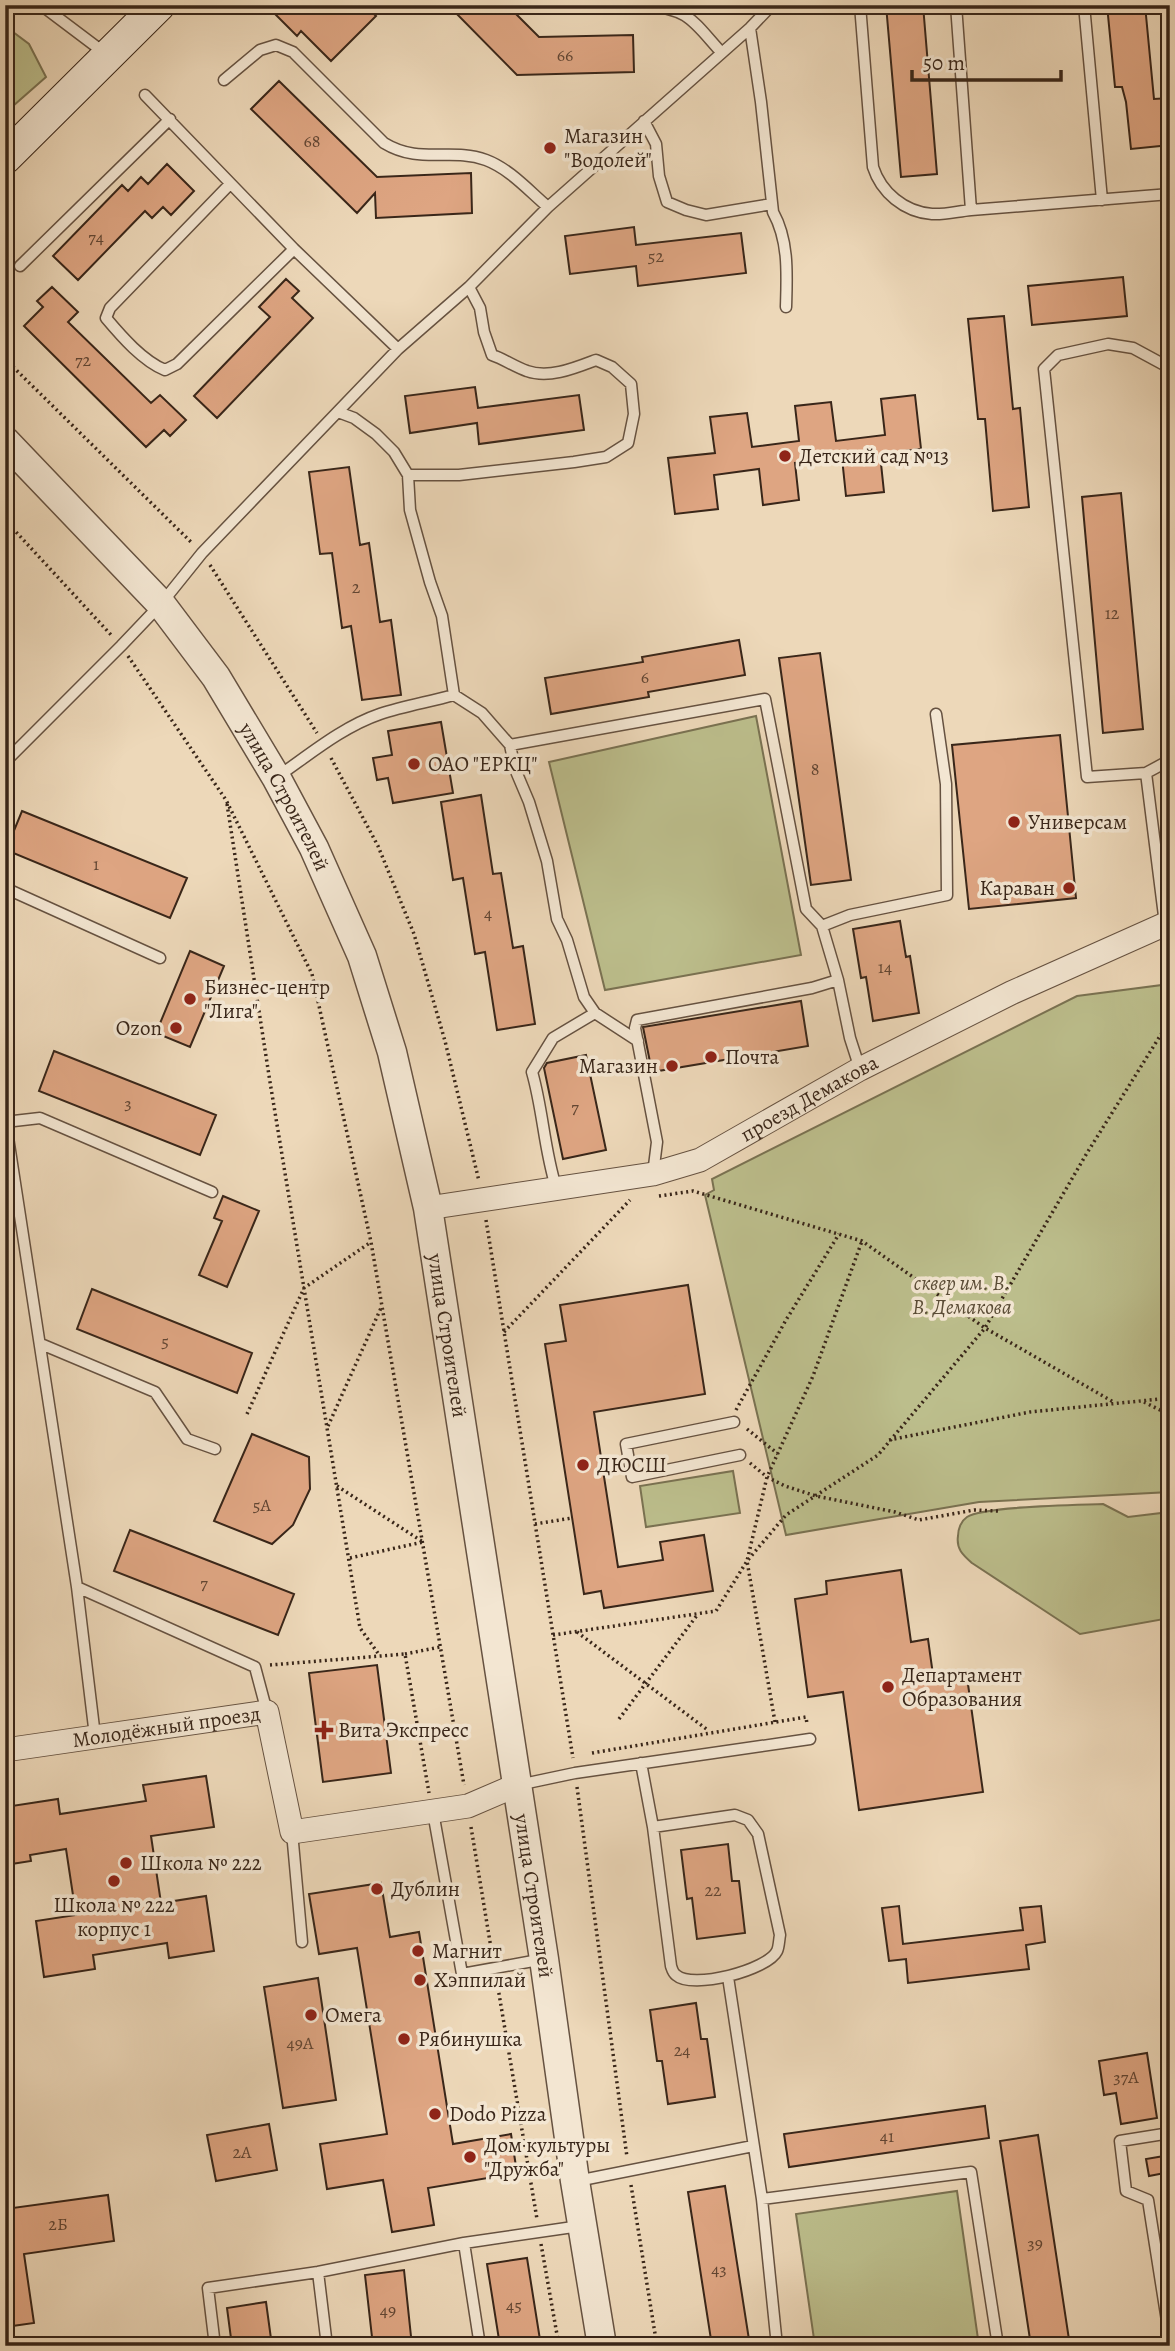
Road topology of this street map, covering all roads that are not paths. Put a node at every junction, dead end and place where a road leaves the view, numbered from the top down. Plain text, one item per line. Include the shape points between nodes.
1 (41, 5) edge
2 (159, 5) edge
3 (646, 5) edge
4 (772, 5) edge
5 (860, 5) edge
6 (956, 5) edge
7 (1084, 5) edge
8 (750, 28) junction
9 (722, 51) junction
10 (108, 56) junction
11 (224, 80) dead end
12 (145, 95) dead end
13 (170, 118) junction
14 (644, 121) junction
15 (5, 158) edge
16 (230, 184) junction
17 (1170, 194) edge
18 (1102, 200) junction
19 (772, 204) junction
20 (548, 207) junction
21 (971, 210) junction
22 (293, 249) junction
23 (20, 266) dead end
24 (469, 287) junction
25 (786, 307) dead end
26 (398, 349) junction
27 (1170, 368) edge
28 (338, 412) junction
29 (5, 441) edge
30 (408, 475) junction
31 (161, 604) junction
32 (454, 695) junction
33 (936, 714) dead end
34 (510, 745) junction
35 (1170, 760) edge
36 (5, 762) edge
37 (1146, 773) junction
38 (276, 777) junction
39 (5, 888) edge
40 (1167, 923) edge
41 (822, 926) junction
42 (160, 958) dead end
43 (838, 980) junction
44 (595, 1013) junction
45 (638, 1041) junction
46 (860, 1069) junction
47 (5, 1121) edge
48 (653, 1174) junction
49 (556, 1187) junction
50 (212, 1192) dead end
51 (428, 1208) junction
52 (41, 1344) junction
53 (737, 1422) road end
54 (215, 1449) dead end
55 (740, 1455) road end
56 (77, 1587) junction
57 (267, 1712) junction
58 (95, 1736) junction
59 (810, 1739) road end
60 (5, 1750) edge
61 (641, 1763) junction
62 (517, 1785) junction
63 (433, 1812) junction
64 (653, 1826) junction
65 (292, 1832) junction
66 (302, 1942) dead end
67 (544, 1959) junction
68 (729, 1977) junction
69 (1170, 2133) edge
70 (753, 2146) junction
71 (575, 2181) junction
72 (762, 2199) junction
73 (582, 2225) junction
74 (464, 2243) junction
75 (318, 2272) junction
76 (1170, 2340) edge
77 (215, 2346) edge
78 (327, 2346) edge
79 (480, 2346) edge
80 (602, 2346) edge
81 (777, 2346) edge
82 (998, 2346) edge

1 - 10 lane
2 - 10 main road
3 - 9 lane via 681,11
4 - 8 lane
5 - 21 lane via 878,182 911,209 932,214
6 - 21 lane
7 - 18 lane
8 - 9 lane
8 - 19 lane
9 - 14 lane
10 - 15 main road
11 - 20 lane via 260,50 276,45 293,52 383,143 399,153 486,160 505,170
12 - 13 lane
13 - 16 lane
13 - 23 lane
14 - 19 lane via 656,144 667,202 706,215
14 - 20 lane
16 - 22 lane
16 - 22 lane via 110,308 106,318 113,326 153,365 165,370 177,364
17 - 18 lane
18 - 21 lane
19 - 25 lane via 786,248
20 - 24 lane
22 - 26 lane
24 - 26 lane
24 - 30 lane via 480,308 492,355 539,375 596,360 631,384 634,414 628,443 606,457 574,462 459,475
26 - 28 lane
27 - 37 lane via 1133,348 1108,344 1058,355 1044,369 1087,777
28 - 30 lane via 376,434
28 - 31 lane via 202,552
29 - 31 street, улица Строителей
30 - 32 lane via 410,510 442,616
31 - 36 lane
31 - 38 street, улица Строителей via 216,677
32 - 34 lane via 482,713
32 - 38 lane via 408,705 353,726
33 - 41 lane via 946,784 947,895 850,915
34 - 41 lane via 765,699 806,909
34 - 44 lane via 547,861 557,919 584,997
35 - 37 lane
37 - 40 lane
38 - 51 street, улица Строителей via 314,848 362,956 392,1052
39 - 42 lane
40 - 46 street, проезд Демакова via 1011,993
41 - 43 lane
43 - 45 lane via 637,1020
43 - 46 lane
44 - 45 lane
44 - 49 lane via 553,1038 532,1072
45 - 48 lane via 657,1142
46 - 48 street, проезд Демакова via 700,1160
47 - 50 lane via 40,1118
47 - 52 lane
48 - 49 street, проезд Демакова
49 - 51 street, проезд Демакова
51 - 62 street, улица Строителей
52 - 54 lane via 155,1392 187,1439
52 - 56 lane
53 - 55 lane via 626,1444 632,1477
56 - 57 lane via 256,1667
56 - 58 lane
57 - 58 street, Молодёжный проезд
57 - 65 street, Молодёжный проезд
58 - 60 street, Молодёжный проезд
59 - 61 lane
61 - 62 lane
61 - 64 lane
62 - 63 street via 468,1806
62 - 67 street, улица Строителей
63 - 65 street
63 - 67 lane via 462,1975
64 - 68 lane via 676,1976 687,1980
64 - 68 lane via 735,1815 748,1821 758,1834 780,1935 778,1951 766,1963
65 - 66 lane
67 - 71 street, улица Строителей
68 - 70 lane
69 - 76 lane via 1120,2141 1126,2191 1148,2200
70 - 71 lane
70 - 72 lane
71 - 73 street, улица Строителей
72 - 81 lane
72 - 82 lane via 971,2172
73 - 74 lane
73 - 80 street, улица Строителей
74 - 75 lane
74 - 79 lane
75 - 77 lane via 208,2288
75 - 78 lane

